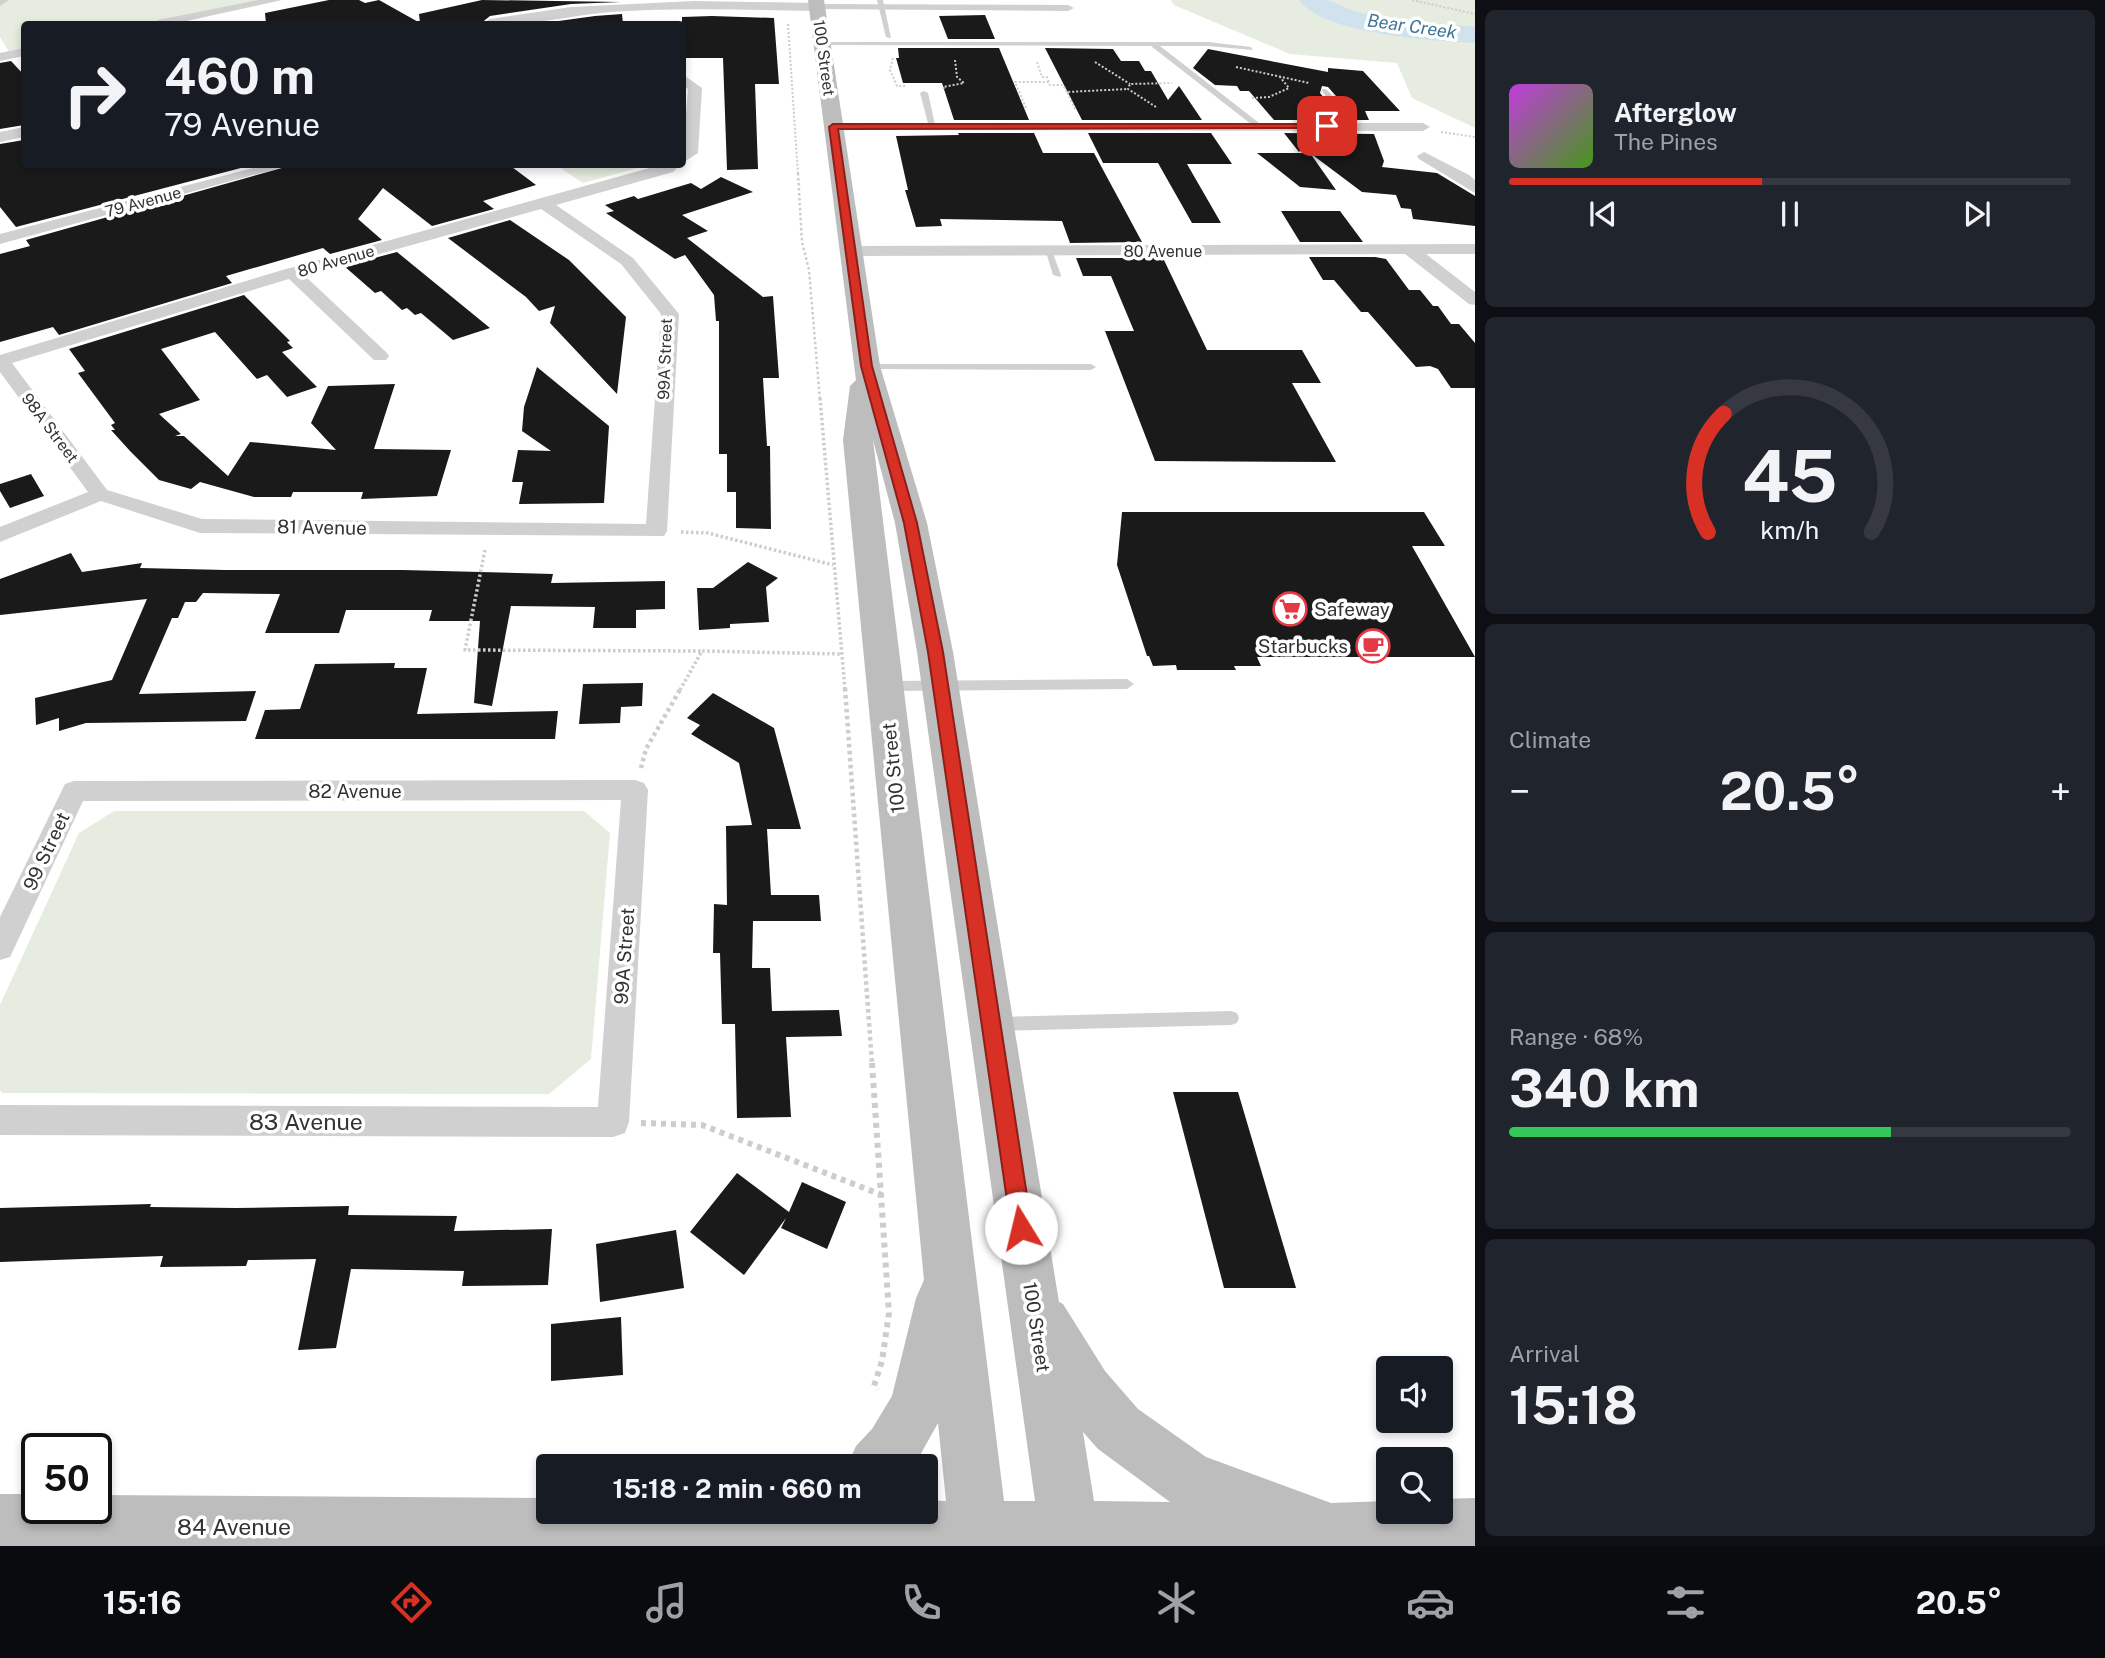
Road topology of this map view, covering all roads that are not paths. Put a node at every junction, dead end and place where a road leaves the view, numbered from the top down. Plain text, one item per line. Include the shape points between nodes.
1 (276, 0) edge
2 (693, 2) edge
3 (881, 4) edge
4 (810, 5) edge
5 (1068, 8) dead end
6 (173, 21) edge
7 (507, 21) edge
8 (891, 41) junction
9 (822, 44) junction
10 (1153, 44) junction
11 (1251, 49) dead end
12 (686, 80) edge
13 (1324, 90) dead end
14 (924, 93) dead end
15 (1259, 126) junction
16 (833, 127) junction
17 (933, 127) junction
18 (1355, 127) junction
19 (1423, 127) road end
20 (21, 133) edge
21 (0, 137) edge
22 (687, 156) edge
23 (1424, 156) dead end
24 (272, 168) edge
25 (668, 168) edge
26 (1475, 188) edge
27 (543, 203) junction
28 (0, 239) edge
29 (1475, 249) edge
30 (1410, 250) junction
31 (850, 251) junction
32 (1048, 251) junction
33 (292, 273) junction
34 (1057, 275) dead end
35 (1475, 300) edge
36 (380, 356) dead end
37 (0, 361) edge
38 (866, 366) junction
39 (1091, 367) dead end
40 (100, 494) junction
41 (656, 531) joint
42 (0, 535) edge
43 (1127, 684) dead end
44 (884, 686) junction
45 (940, 686) junction
46 (635, 790) joint
47 (74, 791) joint
48 (0, 948) edge
49 (1231, 1018) dead end
50 (990, 1024) junction
51 (0, 1120) edge
52 (612, 1122) joint
53 (949, 1269) junction
54 (1033, 1305) junction
55 (891, 1449) edge
56 (536, 1522) edge
57 (0, 1524) edge
58 (807, 1524) edge
59 (1475, 1528) edge
60 (1338, 1533) junction
61 (980, 1538) edge
62 (1069, 1538) edge

1 - 6 street
2 - 4 street
2 - 7 street via 576,9
3 - 4 street
3 - 5 street
3 - 8 lane
4 - 9 main road, 100 Street
8 - 9 lane
8 - 10 lane
9 - 16 main road, 100 Street
10 - 11 lane
10 - 15 lane
12 - 22 street via 695,88
13 - 18 lane
14 - 17 lane
15 - 17 street
15 - 18 street
16 - 17 street
16 - 31 main road, 100 Street
18 - 19 street
20 - 21 street
23 - 26 street
24 - 28 street, 79 Avenue
25 - 27 street, 80 Avenue
27 - 33 street, 80 Avenue
27 - 41 street, 99A Street via 627,261 670,314
29 - 30 street, 80 Avenue
30 - 32 street, 80 Avenue
30 - 35 street
31 - 32 street, 80 Avenue
31 - 38 main road, 100 Street
32 - 34 lane
33 - 36 street
33 - 37 street, 80 Avenue
37 - 40 street, 98A Street
38 - 39 lane
38 - 44 main road, 100 Street via 858,440
38 - 45 main road, 100 Street via 911,523
40 - 41 street, 81 Avenue via 200,526
40 - 42 street
43 - 45 lane
44 - 45 lane
44 - 53 main road, 100 Street
45 - 50 main road, 100 Street
46 - 47 street, 82 Avenue
46 - 52 street, 99A Street
47 - 48 street, 99 Street
49 - 50 lane
50 - 54 main road, 100 Street
51 - 52 street, 83 Avenue
53 - 55 main road via 924,1385
53 - 61 main road, 100 Street
54 - 60 main road via 1085,1391 1118,1429 1146,1451 1189,1481
54 - 62 main road, 100 Street
56 - 57 main road, 84 Avenue
58 - 61 main road, 84 Avenue
59 - 60 main road, 84 Avenue
60 - 62 main road, 84 Avenue
61 - 62 main road, 84 Avenue

